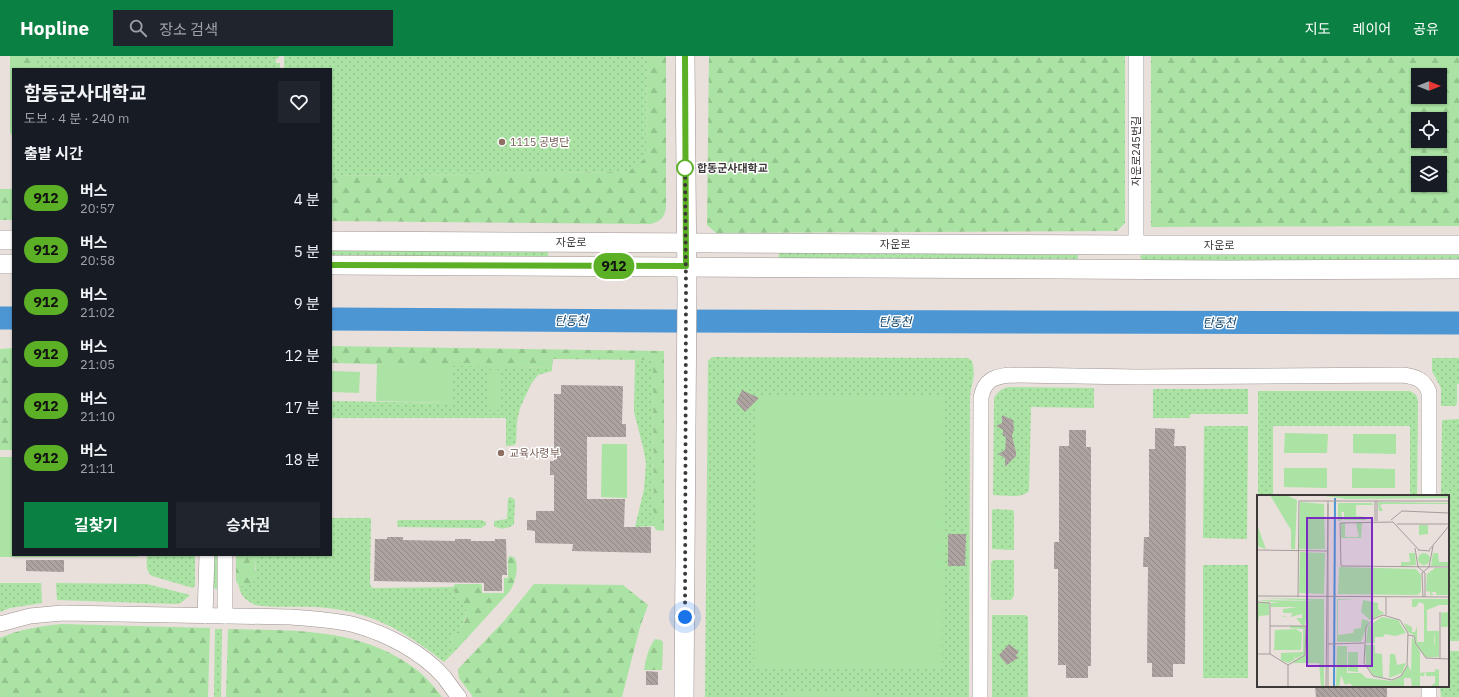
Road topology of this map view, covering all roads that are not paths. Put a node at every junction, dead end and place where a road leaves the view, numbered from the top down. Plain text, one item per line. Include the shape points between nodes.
1 (685, 56) edge
2 (1136, 56) edge
3 (0, 240) edge
4 (12, 240) edge
5 (332, 241) edge
6 (686, 242) junction
7 (1136, 245) junction
8 (1459, 245) edge
9 (0, 264) edge
10 (12, 264) edge
11 (332, 265) edge
12 (686, 266) junction
13 (1459, 269) edge
14 (1429, 495) edge
15 (207, 556) edge
16 (224, 556) edge
17 (206, 616) junction
18 (225, 616) junction
19 (0, 624) edge
20 (459, 697) edge
21 (684, 697) edge
22 (980, 697) edge

1 - 6 street
2 - 7 street, 자운로245번길
3 - 4 street
5 - 6 street, 자운로
6 - 7 street, 자운로
6 - 12 street
7 - 8 street, 자운로
9 - 10 street
11 - 12 street
12 - 13 street
12 - 21 street
14 - 22 street via 1429,392 1421,379 1413,376 1009,375 993,378 984,388 981,397
15 - 17 street
16 - 18 street
17 - 18 street
17 - 19 street via 62,613 30,616
18 - 20 street via 322,619 355,625 384,635 431,665

